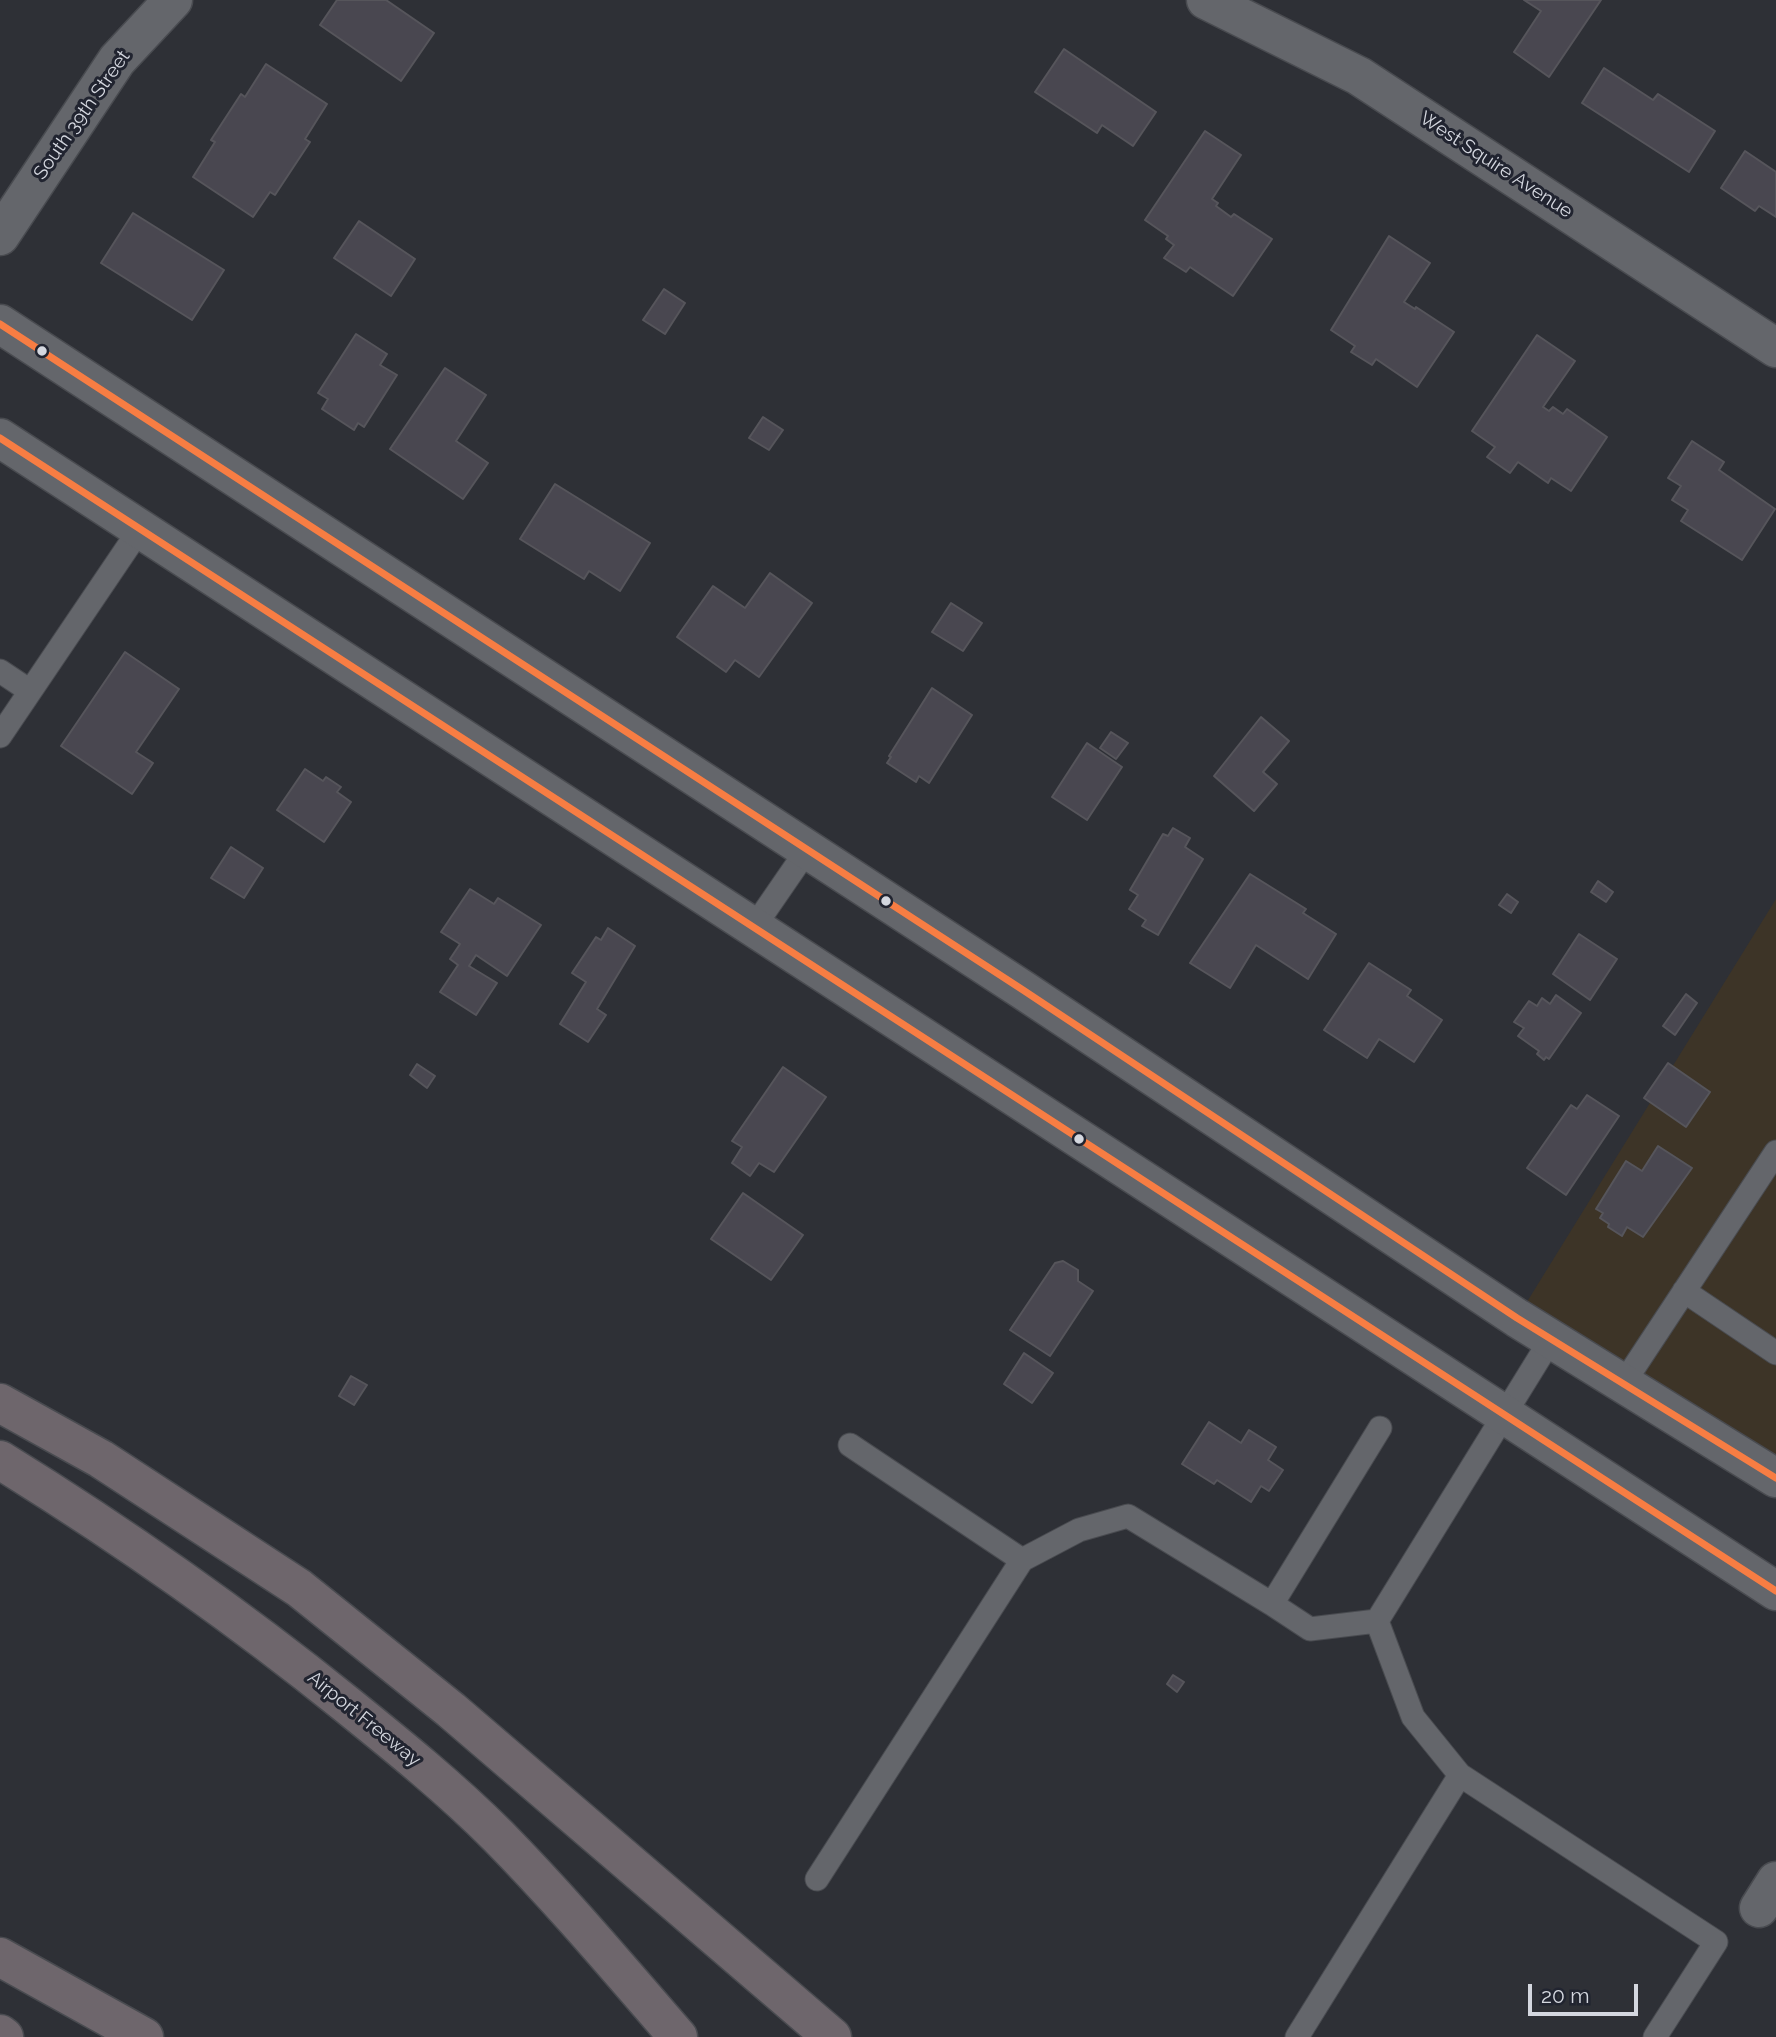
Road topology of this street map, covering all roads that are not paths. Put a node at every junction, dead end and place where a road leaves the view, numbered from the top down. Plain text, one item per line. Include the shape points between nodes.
1 (173, 0) edge
2 (1206, 0) edge
3 (0, 236) edge
4 (0, 324) edge
5 (1775, 349) edge
6 (0, 438) edge
7 (139, 529) junction
8 (0, 671) edge
9 (30, 691) junction
10 (0, 736) edge
11 (807, 850) junction
12 (754, 928) junction
13 (1776, 1152) edge
14 (1684, 1292) junction
15 (1551, 1339) junction
16 (1776, 1353) edge
17 (1623, 1384) junction
18 (0, 1403) edge
19 (1504, 1414) junction
20 (1380, 1428) dead end
21 (850, 1445) dead end
22 (0, 1460) edge
23 (1776, 1478) edge
24 (1022, 1560) junction
25 (1776, 1591) edge
26 (1272, 1604) junction
27 (1377, 1621) junction
28 (1460, 1775) junction
29 (817, 1880) dead end
30 (0, 1957) edge
31 (144, 2037) edge
32 (678, 2037) edge
33 (832, 2037) edge
34 (1297, 2037) edge
35 (1655, 2037) edge

1 - 3 main road, South 39th Street via 117,60
2 - 5 main road, West Squire Avenue via 1359,76
4 - 11 main road
6 - 7 main road
7 - 9 lane
7 - 12 main road
8 - 9 lane
9 - 10 lane
11 - 12 lane
11 - 15 main road
12 - 19 main road
13 - 14 lane
14 - 16 lane
14 - 17 lane
15 - 17 main road
15 - 19 lane
17 - 23 main road
18 - 33 highway via 101,1459 299,1588 451,1710
19 - 25 main road
19 - 27 lane
20 - 26 lane
21 - 24 lane
22 - 32 highway, Airport Freeway via 109,1527 246,1623 426,1769 561,1901
24 - 26 lane via 1079,1530 1128,1516
24 - 29 lane
26 - 27 lane via 1310,1629
27 - 28 lane via 1413,1717
28 - 34 lane
28 - 35 lane via 1716,1941
30 - 31 highway

